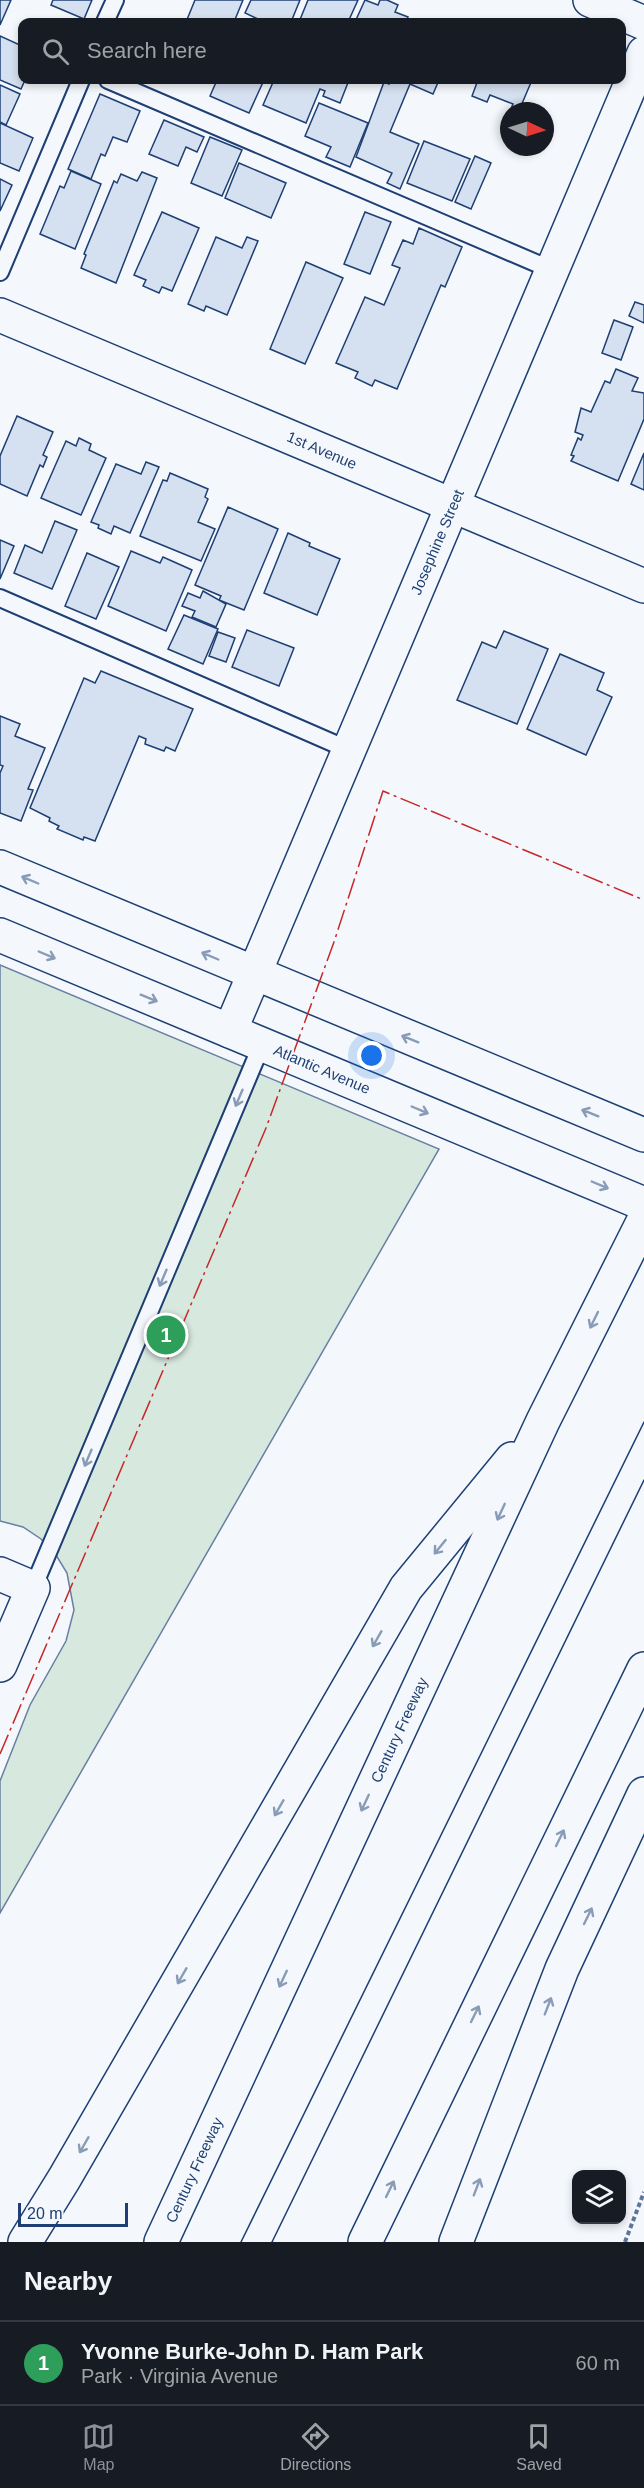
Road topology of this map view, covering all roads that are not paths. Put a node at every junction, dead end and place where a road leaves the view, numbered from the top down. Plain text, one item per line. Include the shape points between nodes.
1 (115, 0) edge
2 (590, 0) edge
3 (107, 18) edge
4 (644, 23) edge
5 (644, 53) edge
6 (79, 84) edge
7 (117, 84) edge
8 (552, 270) junction
9 (0, 272) edge
10 (0, 315) edge
11 (452, 505) junction
12 (644, 586) edge
13 (0, 598) edge
14 (349, 750) junction
15 (0, 867) edge
16 (0, 935) edge
17 (254, 974) junction
18 (230, 1031) junction
19 (262, 1044) junction
20 (644, 1135) edge
21 (644, 1204) edge
22 (644, 1220) edge
23 (543, 1421) junction
24 (0, 1574) edge
25 (33, 1588) junction
26 (0, 1665) edge
27 (644, 1669) edge
28 (644, 1794) edge
29 (64, 2179) junction
30 (25, 2242) edge
31 (32, 2242) edge
32 (160, 2242) edge
33 (365, 2242) edge
34 (456, 2242) edge

1 - 3 lane
2 - 4 main road
5 - 8 main road, Josephine Street
6 - 9 lane
7 - 8 lane
8 - 11 main road, Josephine Street
10 - 11 main road, 1st Avenue
11 - 12 main road, 1st Avenue
11 - 14 main road, Josephine Street
13 - 14 lane
14 - 17 main road, Josephine Street
17 -> 15 main road
16 -> 18 main road, Atlantic Avenue
17 - 18 main road, Josephine Street
20 -> 17 main road
18 - 19 main road, Atlantic Avenue
19 -> 21 main road, Atlantic Avenue
19 -> 25 lane
22 -> 23 main road, Century Freeway
23 -> 29 main road via 406,1588
23 -> 32 main road, Century Freeway
24 - 25 main road
25 - 26 main road
33 -> 27 main road
34 -> 28 main road via 562,1969
29 - 30 main road
29 - 31 main road

